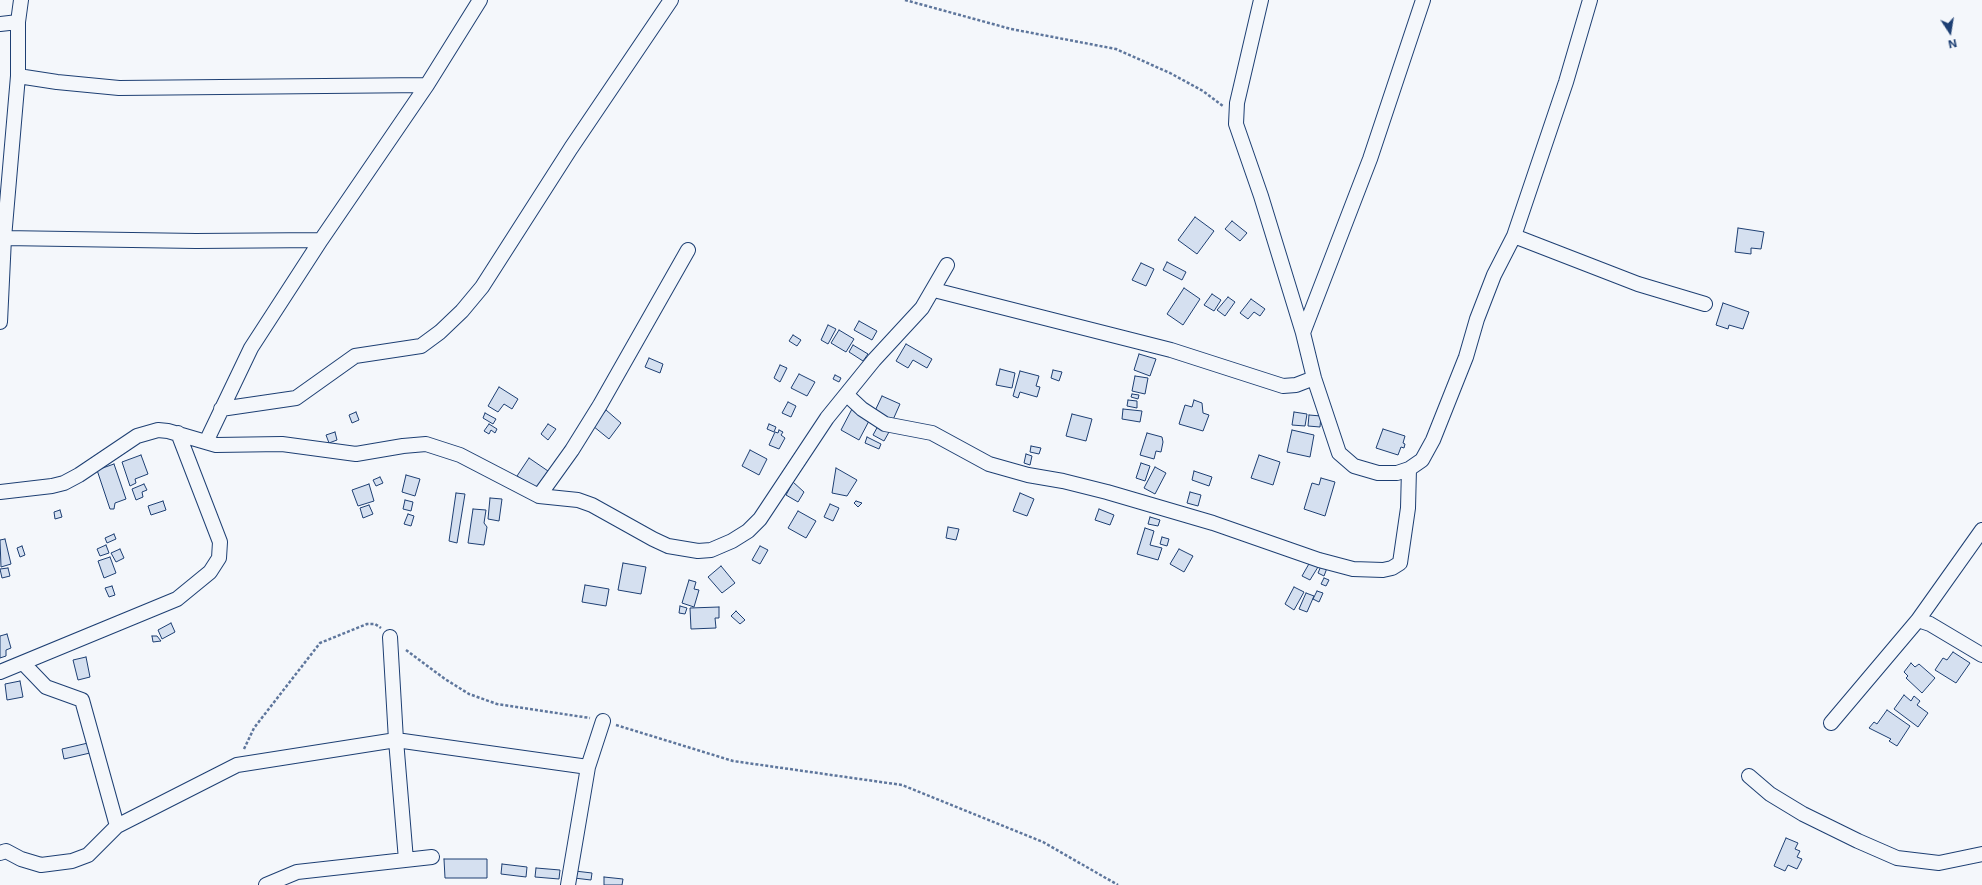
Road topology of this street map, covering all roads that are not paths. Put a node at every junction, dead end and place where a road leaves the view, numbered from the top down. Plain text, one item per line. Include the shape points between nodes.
1 (21, 0) edge
2 (480, 0) edge
3 (671, 0) edge
4 (1260, 0) edge
5 (1423, 0) edge
6 (1590, 0) edge
7 (18, 22) junction
8 (0, 24) edge
9 (18, 76) junction
10 (427, 85) junction
11 (1514, 236) junction
12 (4, 238) junction
13 (321, 240) junction
14 (688, 250) dead end
15 (947, 266) dead end
16 (934, 290) junction
17 (1, 298) edge
18 (1706, 304) dead end
19 (0, 322) edge
20 (1303, 333) junction
21 (1314, 378) junction
22 (847, 395) junction
23 (221, 409) junction
24 (178, 434) junction
25 (206, 442) junction
26 (1409, 469) junction
27 (0, 491) edge
28 (539, 496) junction
29 (1982, 530) edge
30 (1918, 620) junction
31 (390, 637) road end
32 (1982, 655) edge
33 (23, 663) junction
34 (0, 672) edge
35 (603, 721) road end
36 (1831, 723) dead end
37 (396, 740) junction
38 (588, 767) junction
39 (1749, 776) dead end
40 (117, 826) junction
41 (0, 853) edge
42 (1982, 854) edge
43 (432, 857) dead end
44 (406, 860) junction
45 (266, 885) edge
46 (568, 885) edge

1 - 7 street
2 - 10 street
3 - 23 street via 571,148 482,287 440,332 421,346 355,356 296,398
4 - 20 street via 1235,115
5 - 20 street via 1370,159
6 - 11 street via 1566,82
7 - 8 street
7 - 9 street
9 - 10 street via 119,88
9 - 12 street
10 - 13 street
11 - 18 street via 1638,284
11 - 26 street via 1494,276 1433,440 1422,460
12 - 13 street
12 - 17 street
13 - 23 street via 251,348
14 - 28 street via 600,405
15 - 16 street
16 - 21 street via 1171,350 1283,386 1296,385
16 - 22 street via 922,308 874,360
17 - 19 street
20 - 21 street
21 - 26 street via 1342,457 1354,466 1378,473 1397,473
22 - 26 street via 862,409 885,424 932,433 989,464 1107,492 1213,523 1319,560 1353,569 1383,570 1392,568 1400,562 1408,508
22 - 28 street via 827,418 760,519 748,531 732,541 710,550 698,551 668,546 592,505 578,500
23 - 25 street
24 - 25 street
24 - 27 street via 158,430 137,436 64,483
24 - 33 street via 220,542 219,558 210,572 177,598
25 - 28 street via 237,446 282,444 356,454 426,444 460,455
29 - 30 street
30 - 32 street via 1930,624
30 - 36 street
31 - 37 street
33 - 34 street
33 - 40 street via 46,687 82,700
35 - 38 street
37 - 38 street
37 - 40 street via 237,765
37 - 44 street
38 - 46 street
39 - 42 street via 1770,794 1803,814 1897,858 1939,863
40 - 41 street via 88,855 72,861 41,865 6,851
43 - 44 street
44 - 45 street via 297,872

